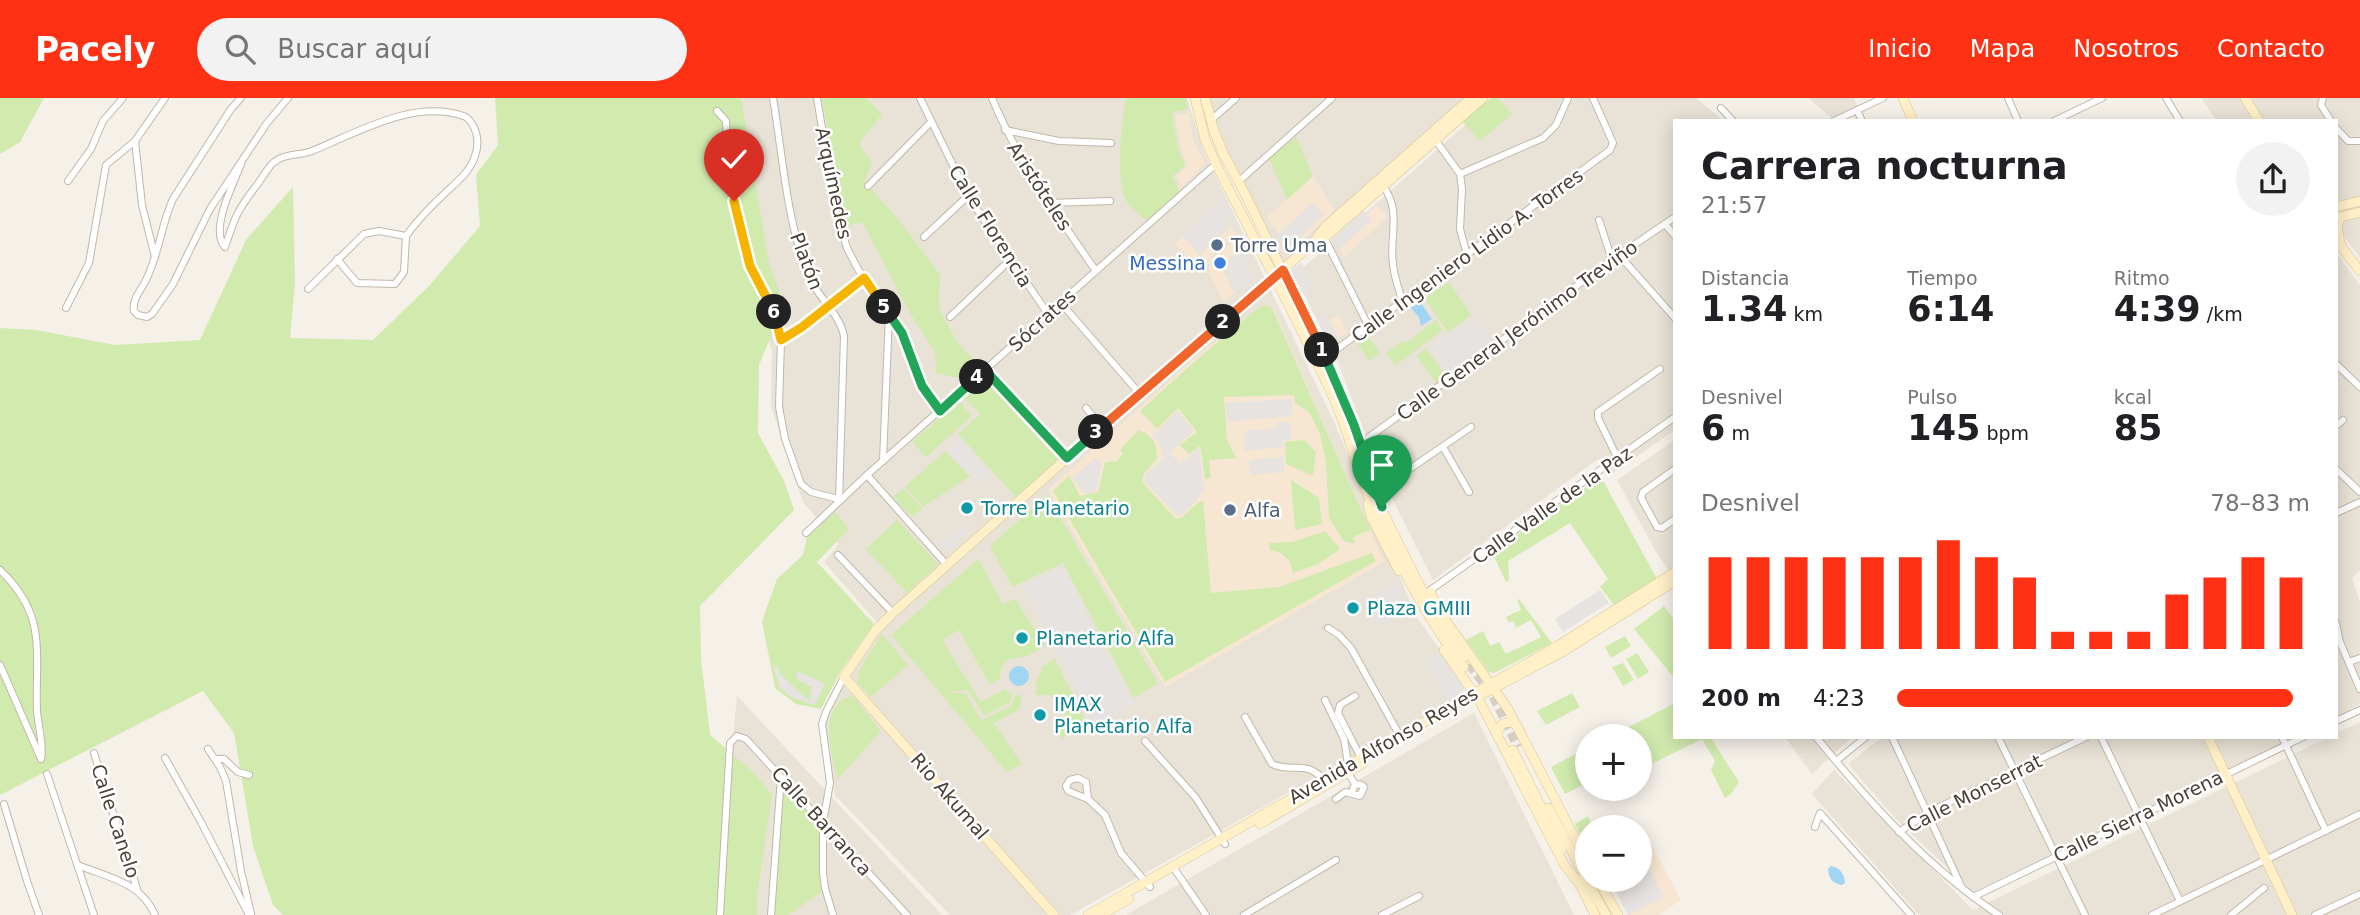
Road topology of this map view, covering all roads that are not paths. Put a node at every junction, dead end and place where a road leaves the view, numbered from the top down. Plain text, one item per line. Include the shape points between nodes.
1 (123, 98) edge
2 (165, 98) edge
3 (241, 98) edge
4 (288, 98) edge
5 (773, 98) edge
6 (817, 98) edge
7 (920, 98) edge
8 (992, 98) edge
9 (1195, 98) edge
10 (1205, 98) edge
11 (1236, 98) edge
12 (1319, 98) edge
13 (1332, 98) edge
14 (1471, 98) edge
15 (1483, 98) edge
16 (1568, 98) edge
17 (1593, 98) edge
18 (1883, 98) edge
19 (1903, 98) edge
20 (2008, 98) edge
21 (2102, 98) edge
22 (2166, 98) edge
23 (2245, 98) edge
24 (2323, 98) edge
25 (1324, 105) junction
26 (450, 106) dead end
27 (1721, 108) dead end
28 (1857, 110) junction
29 (717, 111) dead end
30 (379, 114) dead end
31 (1731, 119) edge
32 (1838, 119) edge
33 (1861, 119) edge
34 (1912, 119) edge
35 (2017, 119) edge
36 (2058, 119) edge
37 (2179, 119) edge
38 (2258, 119) edge
39 (2330, 119) edge
40 (1210, 121) junction
41 (931, 122) junction
42 (1005, 131) junction
43 (2338, 131) edge
44 (1433, 136) junction
45 (135, 141) junction
46 (2360, 141) edge
47 (1111, 143) dead end
48 (242, 164) junction
49 (1216, 164) junction
50 (1460, 174) junction
51 (68, 181) dead end
52 (1239, 181) junction
53 (868, 186) dead end
54 (1383, 186) junction
55 (968, 196) junction
56 (1110, 201) dead end
57 (2360, 201) edge
58 (1050, 203) junction
59 (2338, 206) edge
60 (2360, 212) edge
61 (1673, 218) edge
62 (2338, 218) edge
63 (1599, 220) dead end
64 (1665, 224) junction
65 (1673, 234) edge
66 (1323, 235) junction
67 (406, 236) junction
68 (924, 237) dead end
69 (2339, 244) edge
70 (1467, 255) junction
71 (155, 258) junction
72 (1615, 258) junction
73 (337, 260) junction
74 (1010, 260) junction
75 (1283, 270) junction
76 (1096, 271) junction
77 (2360, 271) edge
78 (864, 278) junction
79 (1273, 278) junction
80 (308, 289) dead end
81 (1061, 303) junction
82 (1403, 303) junction
83 (828, 306) junction
84 (66, 308) dead end
85 (889, 314) junction
86 (1048, 314) junction
87 (1673, 316) edge
88 (950, 317) dead end
89 (1369, 327) junction
90 (781, 340) junction
91 (1326, 357) junction
92 (2338, 367) edge
93 (1660, 369) dead end
94 (985, 370) junction
95 (2360, 387) edge
96 (1140, 394) junction
97 (1086, 408) dead end
98 (940, 411) junction
99 (1673, 419) edge
100 (2343, 420) dead end
101 (2338, 424) edge
102 (1102, 427) junction
103 (1471, 427) dead end
104 (1361, 443) junction
105 (1443, 447) junction
106 (1067, 458) junction
107 (1618, 459) junction
108 (883, 461) junction
109 (1673, 470) edge
110 (2338, 472) edge
111 (867, 475) junction
112 (2359, 488) edge
113 (1469, 492) dead end
114 (1374, 495) junction
115 (839, 500) junction
116 (2360, 502) edge
117 (2338, 512) edge
118 (1673, 520) edge
119 (806, 533) dead end
120 (838, 555) dead end
121 (947, 565) junction
122 (0, 570) edge
123 (1673, 573) edge
124 (1673, 582) edge
125 (1429, 591) junction
126 (893, 613) junction
127 (1328, 628) dead end
128 (2338, 634) edge
129 (2360, 658) edge
130 (2349, 662) junction
131 (0, 665) edge
132 (852, 667) junction
133 (1468, 670) junction
134 (844, 677) junction
135 (1512, 679) junction
136 (1493, 685) junction
137 (2360, 689) edge
138 (859, 692) junction
139 (1473, 695) junction
140 (1355, 696) dead end
141 (1325, 701) dead end
142 (1508, 709) junction
143 (2360, 710) edge
144 (1245, 718) dead end
145 (2338, 720) edge
146 (1517, 725) junction
147 (1498, 737) junction
148 (1401, 738) junction
149 (1818, 739) edge
150 (1864, 739) edge
151 (1893, 739) edge
152 (1999, 739) edge
153 (2082, 739) edge
154 (2102, 739) edge
155 (2209, 739) edge
156 (2284, 739) edge
157 (2299, 739) edge
158 (1145, 741) dead end
159 (2286, 745) junction
160 (208, 749) dead end
161 (1516, 749) tunnel mouth
162 (94, 753) dead end
163 (165, 758) dead end
164 (216, 759) junction
165 (1362, 761) junction
166 (1836, 761) junction
167 (1349, 769) junction
168 (2014, 771) junction
169 (47, 774) dead end
170 (2225, 774) junction
171 (249, 775) dead end
172 (781, 777) junction
173 (1325, 782) junction
174 (1088, 799) junction
175 (1336, 799) dead end
176 (4, 804) dead end
177 (1929, 813) junction
178 (2360, 814) edge
179 (2140, 816) junction
180 (823, 822) junction
181 (1815, 827) dead end
182 (2326, 831) junction
183 (1899, 832) junction
184 (1575, 838) edge
185 (1223, 842) junction
186 (2054, 857) junction
187 (1336, 860) dead end
188 (1575, 860) edge
189 (2265, 860) junction
190 (78, 865) junction
191 (1175, 870) junction
192 (1575, 871) edge
193 (1148, 885) junction
194 (1961, 887) junction
195 (2264, 888) dead end
196 (137, 889) junction
197 (1589, 892) edge
198 (1592, 892) edge
199 (1605, 892) edge
200 (2360, 894) edge
201 (1419, 896) dead end
202 (1973, 897) junction
203 (2180, 901) junction
204 (2334, 906) junction
205 (39, 915) edge
206 (94, 915) edge
207 (155, 915) edge
208 (250, 915) edge
209 (720, 915) edge
210 (771, 915) edge
211 (833, 915) edge
212 (907, 915) edge
213 (1054, 915) edge
214 (1088, 915) edge
215 (1101, 915) edge
216 (1206, 915) edge
217 (1244, 915) edge
218 (1382, 915) edge
219 (1595, 915) edge
220 (1606, 915) edge
221 (1618, 915) edge
222 (1911, 915) edge
223 (2000, 915) edge
224 (2085, 915) edge
225 (2152, 915) edge
226 (2231, 915) edge
227 (2292, 915) edge
228 (2315, 915) edge
229 (2338, 915) edge

1 - 51 street via 103,121 91,149
2 - 45 street
3 - 71 street via 173,199
4 - 48 street
5 - 83 street, Platón via 795,231 808,276
6 - 78 street, Arquímedes via 836,212 847,248
7 - 41 street, Calle Florencia
8 - 42 street, Aristóteles
9 - 49 street
10 - 40 street
11 - 40 street
12 - 25 street
13 - 25 street
14 - 44 street
15 - 44 street
16 - 50 street via 1556,125 1543,138
17 - 70 street, Calle Ingeniero Lidio A. Torres via 1613,143 1608,152
18 - 28 street
19 - 34 street
20 - 35 street
21 - 36 street
22 - 37 street
23 - 38 street
24 - 39 street via 2321,105
25 - 52 street
26 - 67 street via 475,128 476,154 468,171
27 - 31 street
28 - 32 street
28 - 33 street
29 - 90 street via 726,121 729,185 747,254 777,317
30 - 48 street via 310,151 288,155 271,165 238,208 225,247 219,239 220,225
40 - 52 street
41 - 53 street
41 - 55 street, Calle Florencia
42 - 47 street via 1059,141
42 - 58 street, Aristóteles
43 - 46 street via 2343,139
44 - 50 street
44 - 54 street
44 - 66 street
45 - 71 street via 142,205
45 - 84 street via 106,165 89,263
48 - 71 street via 210,209 173,284 152,314 143,317 133,305
49 - 76 street, Sócrates
49 - 79 street
50 - 70 street via 1460,229
52 - 75 street
54 - 66 street
54 - 82 street via 1394,209 1392,264
55 - 68 street
55 - 74 street, Calle Florencia
56 - 58 street
57 - 59 street
58 - 76 street, Aristóteles
60 - 62 street
61 - 64 street, Calle General Jerónimo Treviño
63 - 72 street
64 - 65 street
64 - 72 street, Calle General Jerónimo Treviño
66 - 75 street
66 - 89 street
67 - 73 street via 371,231
67 - 73 street via 404,272 394,284 357,283
69 - 77 street
70 - 82 street, Calle Ingeniero Lidio A. Torres
72 - 87 street
72 - 104 street, Calle General Jerónimo Treviño
73 - 80 street
74 - 86 street, Calle Florencia
74 - 88 street
75 - 79 street
75 - 91 street
76 - 81 street, Sócrates
78 - 83 street
78 - 85 street, Arquímedes
79 - 96 street
79 - 114 street via 1333,397
81 - 86 street, Sócrates
81 - 96 street
82 - 89 street, Calle Ingeniero Lidio A. Torres
83 - 90 street
83 - 115 street, Platón via 844,335
85 - 98 street, Arquímedes via 906,342 922,386
85 - 108 street
86 - 94 street, Sócrates
89 - 91 street, Calle Ingeniero Lidio A. Torres
90 - 115 street via 779,407 798,477 808,491
91 - 104 street
92 - 95 street
93 - 107 street via 1598,412
94 - 98 street, Sócrates
94 - 106 street
96 - 102 street
97 - 102 street
98 - 108 street, Sócrates
99 - 107 street, Calle Valle de la Paz
100 - 101 street
102 - 106 street
103 - 105 street
104 - 114 street
105 - 113 street
105 - 114 street
106 - 121 street
107 - 125 street, Calle Valle de la Paz
108 - 111 street, Sócrates
109 - 118 street via 1641,498 1657,527
110 - 112 street
111 - 115 street, Sócrates
111 - 121 street
114 - 125 street via 1392,517
114 - 133 street
115 - 119 street, Sócrates
116 - 117 street
120 - 126 street
121 - 126 street
122 - 131 street via 26,601 34,621 41,759
123 - 136 street, Avenida Alfonso Reyes
124 - 135 street, Avenida Alfonso Reyes
125 - 133 street
126 - 132 street
127 - 148 street via 1351,648
128 - 130 street
129 - 130 street
130 - 137 street
132 - 134 street
132 - 138 street
133 - 136 street
133 - 139 street
134 - 138 street, Rio Akumal
134 - 180 street via 822,724 830,783
135 - 136 street, Avenida Alfonso Reyes
135 - 142 street via 1506,690
136 - 139 street, Avenida Alfonso Reyes
136 - 142 street
138 - 213 street, Rio Akumal
139 - 147 street
139 - 148 street, Avenida Alfonso Reyes
140 - 165 street via 1340,705 1338,713
141 - 167 street via 1344,739
142 - 146 street
143 - 145 street
144 - 173 street via 1272,764 1308,767
146 - 147 street via 1502,724
146 - 184 street
147 - 192 street via 1558,854
148 - 165 street, Avenida Alfonso Reyes
149 - 166 street
150 - 166 street
151 - 177 street
152 - 168 street
153 - 168 street, Calle Monserrat
154 - 179 street
155 - 170 street
156 - 159 street
157 - 159 street, Calle Sierra Morena
158 - 185 street via 1200,804
159 - 170 street, Calle Sierra Morena
159 - 182 street
160 - 164 street
161 - 188 street
162 - 196 street, Calle Canelo
163 - 208 street
164 - 171 street
164 - 208 street via 226,781
165 - 167 street, Avenida Alfonso Reyes
166 - 183 street
167 - 173 street, Avenida Alfonso Reyes
167 - 175 street via 1354,788
168 - 177 street, Calle Monserrat
168 - 186 street
169 - 190 street
170 - 179 street, Calle Sierra Morena
170 - 189 street
172 - 180 street, Calle Barranca
172 - 209 street, Calle Barranca via 746,739 732,738
172 - 210 street
173 - 185 street, Avenida Alfonso Reyes
174 - 174 street via 1071,793 1066,786 1074,778 1086,782
174 - 193 street via 1108,820 1121,853
176 - 205 street
177 - 183 street, Calle Monserrat
177 - 194 street
178 - 182 street
179 - 186 street, Calle Sierra Morena
179 - 203 street
180 - 211 street via 825,888
180 - 212 street, Calle Barranca
181 - 222 street via 1820,813
182 - 189 street
183 - 194 street
185 - 191 street, Avenida Alfonso Reyes
186 - 202 street, Calle Sierra Morena
186 - 224 street
187 - 217 street
189 - 203 street
189 - 227 street
190 - 196 street
190 - 206 street
191 - 193 street, Avenida Alfonso Reyes
191 - 216 street
193 - 214 street, Avenida Alfonso Reyes
193 - 215 street, Avenida Alfonso Reyes
194 - 202 street
195 - 226 street
196 - 207 street, Calle Canelo
197 - 219 street
198 - 220 street
199 - 221 street
200 - 204 street
201 - 218 street
202 - 223 street
203 - 225 street
204 - 228 street
204 - 229 street

